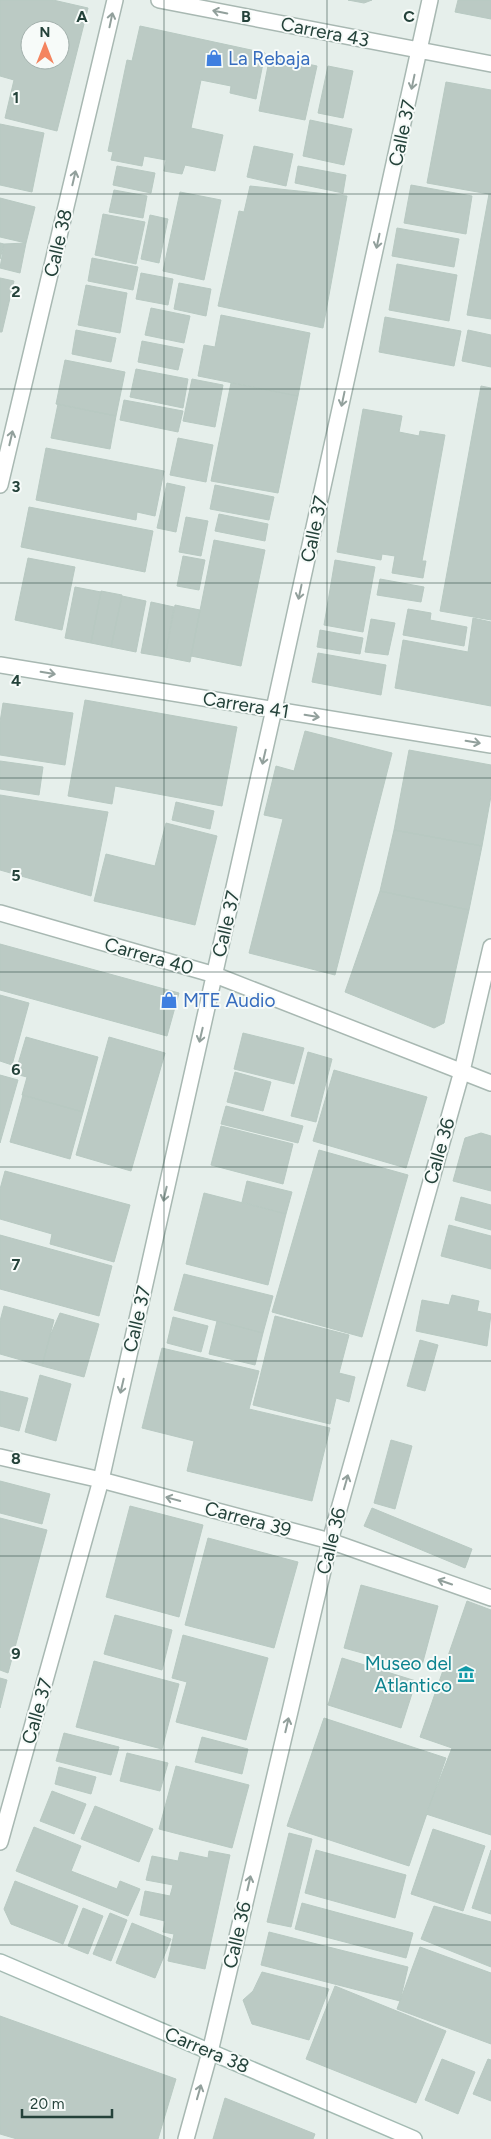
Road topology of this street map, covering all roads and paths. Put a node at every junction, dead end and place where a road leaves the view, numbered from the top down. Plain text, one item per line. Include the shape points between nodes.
1 (115, 0) edge
2 (158, 0) edge
3 (430, 0) edge
4 (420, 51) junction
5 (491, 64) edge
6 (0, 485) edge
7 (0, 665) edge
8 (274, 710) junction
9 (491, 745) edge
10 (0, 913) edge
11 (491, 947) edge
12 (214, 975) junction
13 (462, 1071) junction
14 (491, 1083) edge
15 (0, 1457) edge
16 (101, 1480) junction
17 (330, 1541) junction
18 (491, 1598) edge
19 (0, 1842) edge
20 (0, 1962) edge
21 (210, 2052) junction
22 (186, 2139) edge
23 (414, 2139) edge

6 -> 1 street, Calle 38
4 -> 2 street, Carrera 43
3 - 4 street, Calle 37
4 - 5 street, Carrera 43
4 -> 8 street, Calle 37
7 -> 8 street, Carrera 41
8 -> 9 street, Carrera 41
8 -> 12 street, Calle 37
10 - 12 street, Carrera 40
11 - 13 street, Calle 36
12 - 13 street, Carrera 40
12 -> 16 street, Calle 37
13 - 14 street, Carrera 40
17 -> 13 street, Calle 36
15 - 16 street, Carrera 39
17 -> 16 street, Carrera 39
16 - 19 street, Calle 37
18 -> 17 street, Carrera 39
21 -> 17 street, Calle 36
20 - 21 street, Carrera 38
22 -> 21 street, Calle 36
21 - 23 street, Carrera 38

